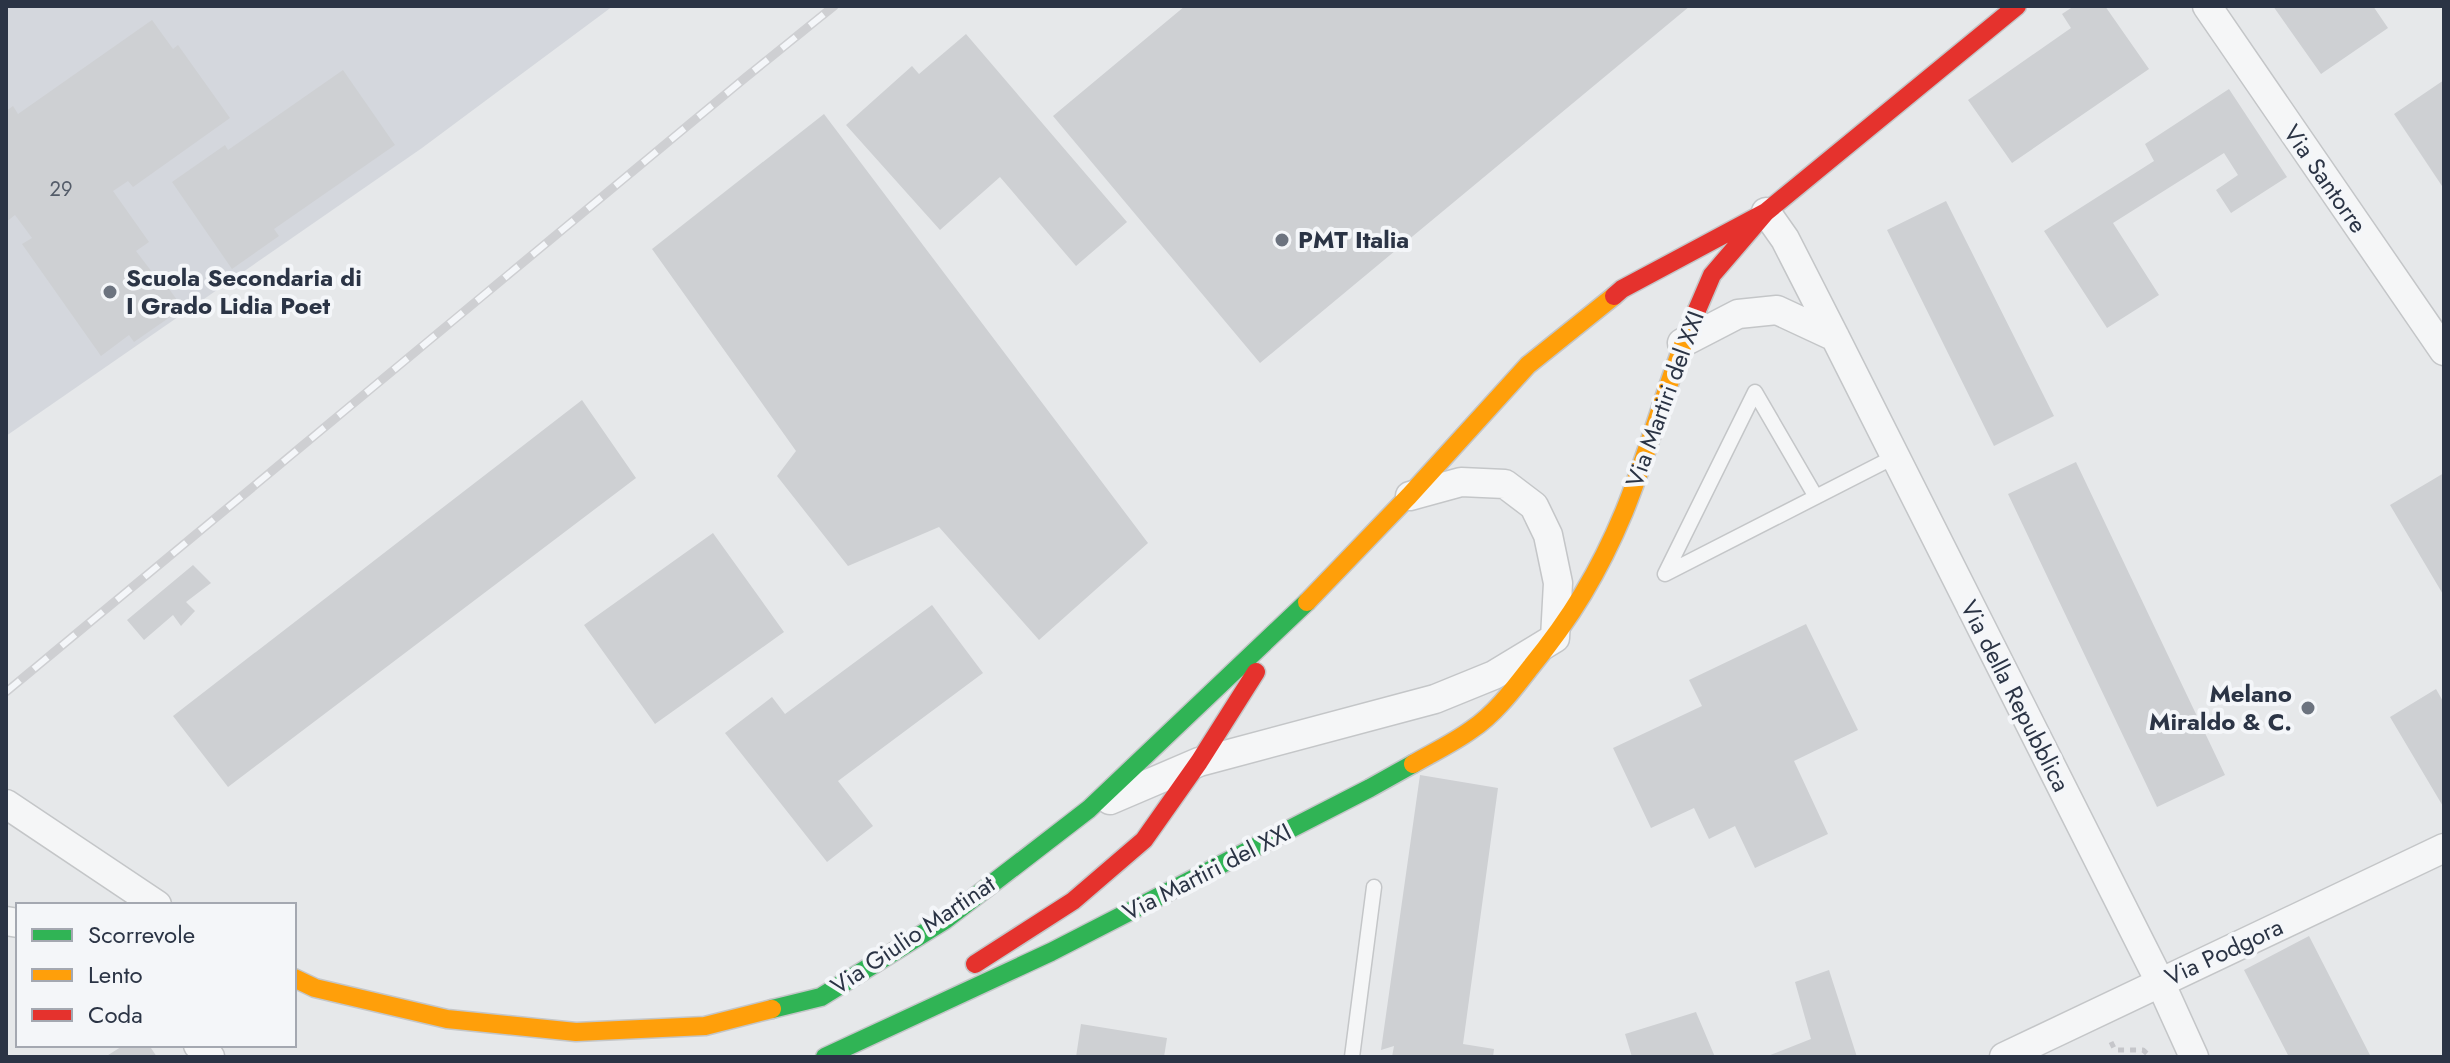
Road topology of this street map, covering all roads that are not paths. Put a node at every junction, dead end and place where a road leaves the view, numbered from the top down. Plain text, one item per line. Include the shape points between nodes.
1 (2017, 6) edge
2 (2207, 6) edge
3 (1766, 212) junction
4 (1835, 337) junction
5 (1682, 343) junction
6 (2443, 348) edge
7 (1894, 457) junction
8 (1409, 496) junction
9 (1816, 497) junction
10 (1285, 624) junction
11 (1555, 638) junction
12 (1199, 762) junction
13 (6, 804) edge
14 (1089, 809) junction
15 (2444, 848) edge
16 (1374, 887) dead end
17 (154, 903) edge
18 (296, 979) edge
19 (2160, 982) junction
20 (823, 1057) edge
21 (1352, 1057) edge
22 (2004, 1057) edge
23 (2194, 1057) edge

1 - 3 street, Via Martiri del XXI
2 - 6 street, Via Santorre
3 - 4 street, Via della Repubblica
3 - 5 street, Via Martiri del XXI via 1712,275
3 - 8 street, Via Martiri del XXI via 1622,289 1528,365
4 - 5 street via 1777,310 1738,314
4 - 7 street, Via della Repubblica
5 - 11 street, Via Martiri del XXI via 1619,523
7 - 9 lane
7 - 19 street, Via della Repubblica
8 - 10 street, Via Martiri del XXI
8 - 11 street via 1461,482 1505,484 1534,506 1548,535 1558,583
9 - 9 lane via 1734,539 1665,574 1755,392
10 - 12 street, Via Martiri del XXI
10 - 14 street, Via Martiri del XXI
11 - 12 street, Via Martiri del XXI via 1494,675 1435,699
11 - 20 street, Via Martiri del XXI via 1473,729 1370,788 1051,952
12 - 14 street, Via Martiri del XXI
12 - 20 street, Via Martiri del XXI via 1144,840 1073,901
13 - 17 street
14 - 18 street, Via Giulio Martinat via 945,920 821,997 705,1026 576,1032 447,1019
15 - 19 street, Via Podgora
16 - 21 lane
19 - 22 street, Via Podgora
19 - 23 street, Via della Repubblica

